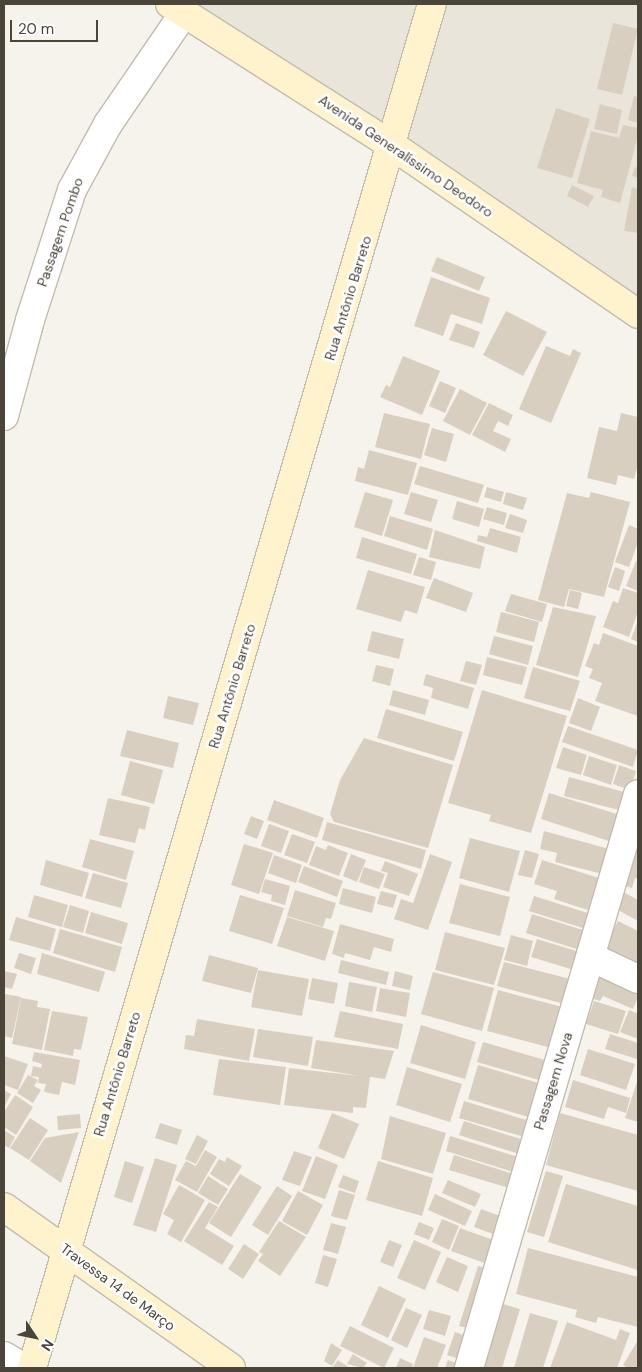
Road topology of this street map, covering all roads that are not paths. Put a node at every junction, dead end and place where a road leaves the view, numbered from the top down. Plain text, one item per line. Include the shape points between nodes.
1 (432, 4) edge
2 (177, 8) edge
3 (393, 146) junction
4 (638, 314) edge
5 (4, 416) edge
6 (638, 794) edge
7 (591, 957) junction
8 (638, 979) edge
9 (4, 1207) edge
10 (66, 1249) junction
11 (4, 1356) edge
12 (24, 1368) edge
13 (32, 1368) edge
14 (231, 1368) edge
15 (469, 1368) edge

1 - 3 main road, Rua Antônio Barreto
2 - 3 main road, Avenida Generalíssimo Deodoro
2 - 5 street, Passagem Pombo via 72,190 32,312
3 - 4 main road, Avenida Generalíssimo Deodoro
3 - 10 main road, Rua Antônio Barreto
6 - 7 street, Passagem Nova
7 - 8 street
7 - 15 street, Passagem Nova
9 - 10 main road, Travessa 14 de Março
10 - 13 main road, Rua Antônio Barreto
10 - 14 main road, Travessa 14 de Março
11 - 12 street

